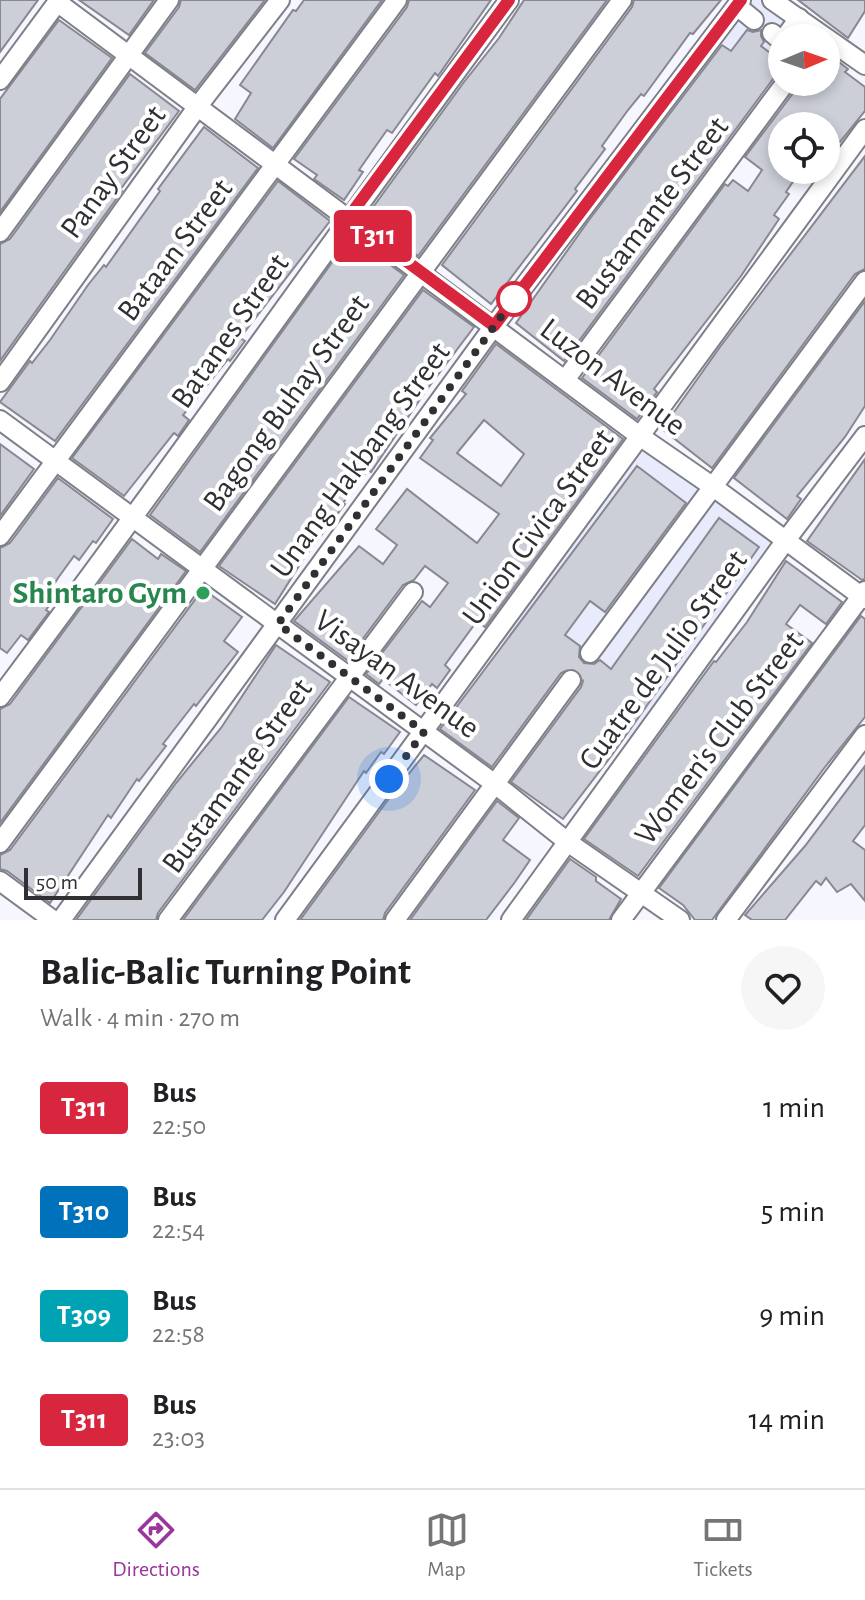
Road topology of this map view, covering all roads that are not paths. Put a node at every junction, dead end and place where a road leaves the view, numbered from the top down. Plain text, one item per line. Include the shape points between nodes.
1 (169, 0) edge
2 (280, 0) edge
3 (397, 0) edge
4 (509, 0) edge
5 (622, 0) edge
6 (772, 0) edge
7 (58, 1) edge
8 (739, 3) edge
9 (799, 18) junction
10 (754, 20) dead end
11 (795, 24) edge
12 (806, 24) edge
13 (840, 49) edge
14 (128, 54) junction
15 (865, 65) edge
16 (0, 80) edge
17 (776, 96) edge
18 (198, 106) junction
19 (865, 129) edge
20 (276, 164) junction
21 (348, 218) junction
22 (0, 232) edge
23 (421, 271) junction
24 (865, 281) edge
25 (494, 326) junction
26 (565, 380) junction
27 (0, 382) edge
28 (0, 420) edge
29 (865, 436) edge
30 (641, 437) junction
31 (55, 461) junction
32 (712, 486) junction
33 (134, 518) junction
34 (0, 536) edge
35 (786, 540) junction
36 (202, 568) junction
37 (413, 592) dead end
38 (864, 596) edge
39 (278, 624) junction
40 (590, 653) tunnel mouth
41 (348, 676) junction
42 (566, 686) tunnel mouth
43 (0, 697) edge
44 (424, 732) junction
45 (865, 735) edge
46 (495, 784) junction
47 (0, 843) edge
48 (569, 843) junction
49 (0, 881) edge
50 (640, 894) junction
51 (53, 920) edge
52 (61, 920) edge
53 (168, 920) edge
54 (285, 920) edge
55 (395, 920) edge
56 (511, 920) edge
57 (621, 920) edge
58 (680, 920) edge
59 (726, 920) edge

1 - 14 street
2 - 18 street, Panay Street
3 - 20 street, Bataan Street
4 - 21 street, Batanes Street
5 - 23 street, Bagong Buhay Street
6 - 9 street
7 - 14 street, Luzon Avenue
7 - 16 street
8 - 10 street
8 - 25 street, Unang Hakbang Street
9 - 11 street
9 - 12 street
13 - 15 street
14 - 18 street, Luzon Avenue
14 - 22 street
17 - 26 street, Bustamante Street
18 - 20 street, Luzon Avenue
18 - 27 street, Panay Street
19 - 30 street, Union Civica Street
20 - 21 street, Luzon Avenue
20 - 31 street, Bataan Street
21 - 23 street, Luzon Avenue
21 - 33 street, Batanes Street
23 - 25 street, Luzon Avenue
23 - 36 street, Bagong Buhay Street
24 - 32 street
25 - 26 street, Luzon Avenue
25 - 39 street, Unang Hakbang Street
26 - 30 street, Luzon Avenue
28 - 31 street, Visayan Avenue
29 - 35 street, Cuatre de Julio Street
30 - 32 street, Luzon Avenue
30 - 44 street, Union Civica Street
31 - 33 street, Visayan Avenue
31 - 34 street, Bataan Street
32 - 35 street, Luzon Avenue
32 - 40 street
33 - 36 street, Visayan Avenue
33 - 43 street, Batanes Street
35 - 38 street, Luzon Avenue
35 - 48 street, Cuatre de Julio Street
36 - 39 street, Visayan Avenue
36 - 47 street, Bagong Buhay Street
37 - 41 street, Bustamante Street
38 - 50 street, Women's Club Street
39 - 41 street, Visayan Avenue
39 - 52 street, Unang Hakbang Street
41 - 44 street, Visayan Avenue
41 - 53 street, Bustamante Street
42 - 46 street
44 - 46 street, Visayan Avenue
44 - 54 street, Union Civica Street
45 - 59 street
46 - 48 street, Visayan Avenue
46 - 55 street
48 - 50 street, Visayan Avenue
48 - 56 street, Cuatre de Julio Street
49 - 51 street
50 - 57 street, Women's Club Street
50 - 58 street, Visayan Avenue

